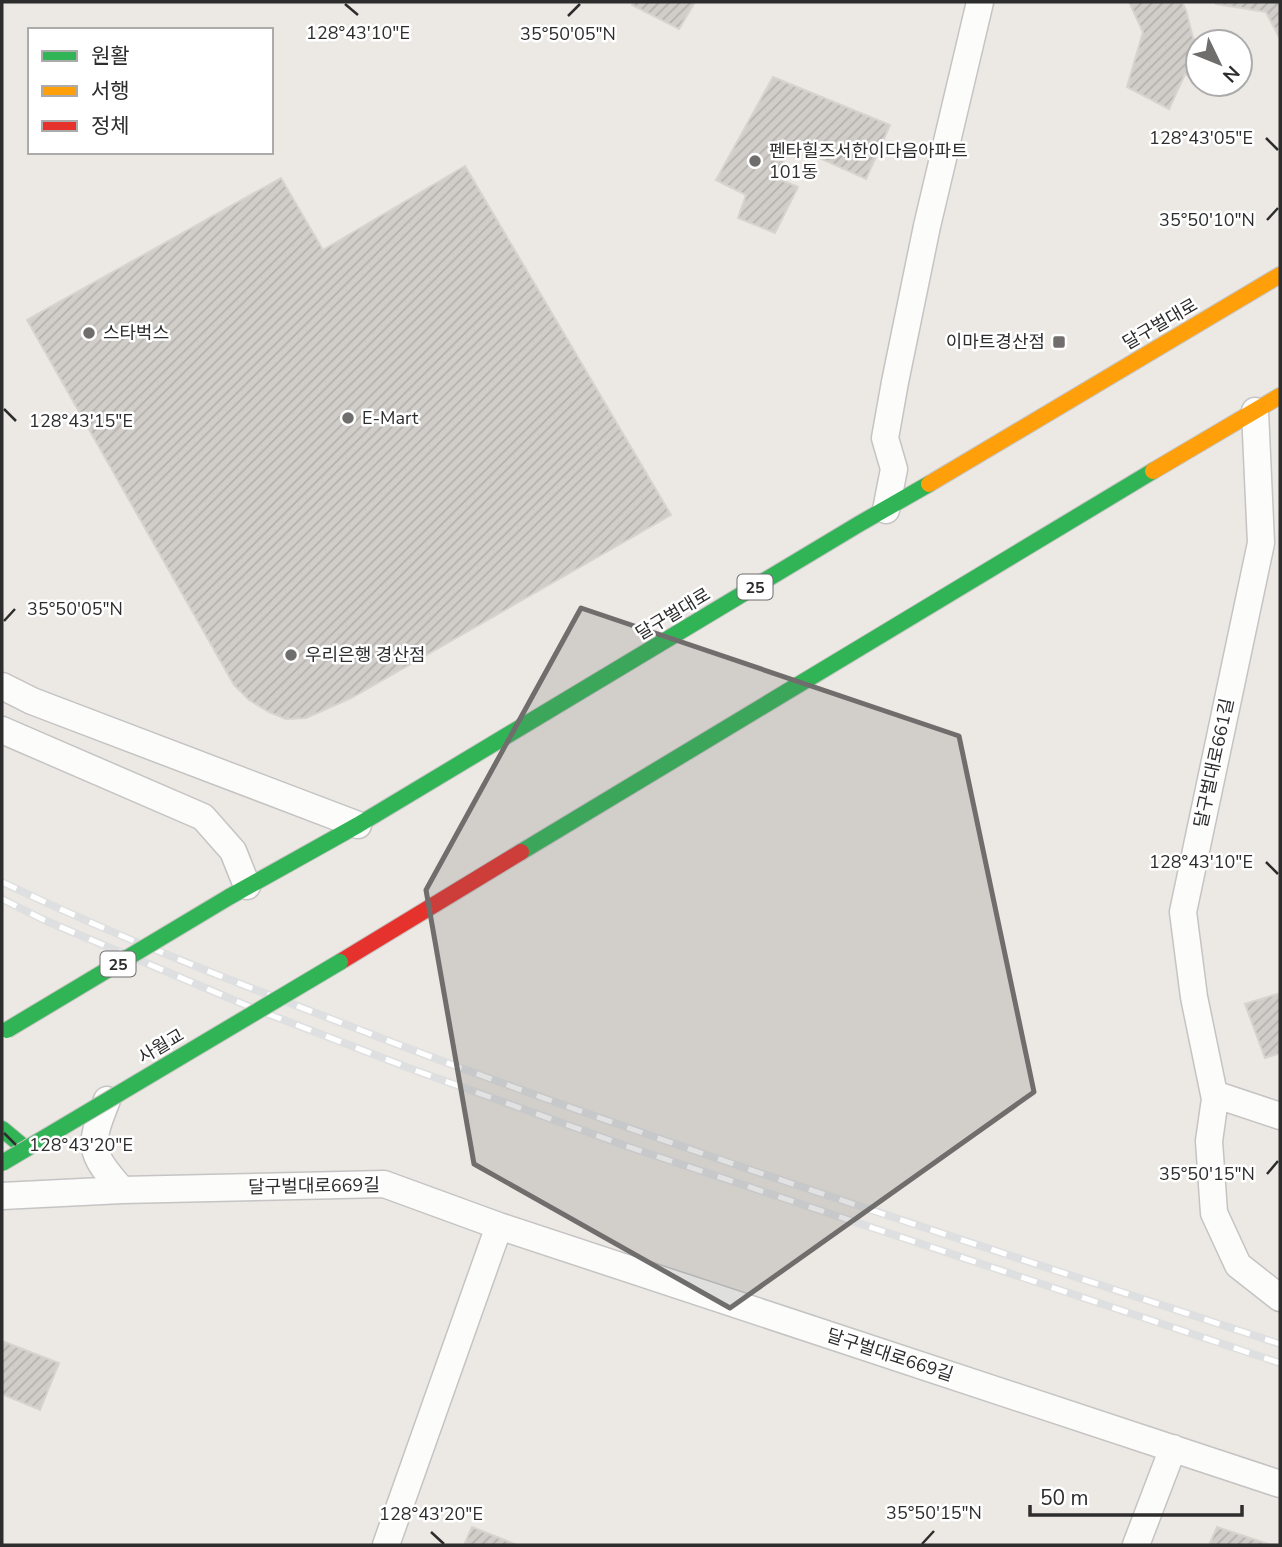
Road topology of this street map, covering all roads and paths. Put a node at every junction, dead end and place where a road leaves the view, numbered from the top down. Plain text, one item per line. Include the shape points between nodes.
1 (980, 2) edge
2 (1280, 275) edge
3 (1280, 396) edge
4 (1255, 411) junction
5 (886, 510) junction
6 (2, 687) edge
7 (2, 730) edge
8 (358, 825) junction
9 (238, 892) junction
10 (4, 1031) edge
11 (1214, 1094) junction
12 (107, 1100) junction
13 (1280, 1116) edge
14 (2, 1129) edge
15 (26, 1149) junction
16 (2, 1163) edge
17 (122, 1190) junction
18 (2, 1196) edge
19 (499, 1226) junction
20 (1280, 1298) edge
21 (1173, 1448) junction
22 (1280, 1484) edge
23 (386, 1545) edge
24 (1136, 1545) edge

1 - 5 street via 895,382 885,438 894,469
2 - 5 main road, 달구벌대로 / 25
3 - 4 main road
4 - 11 street, 달구벌대로661길 via 1261,543 1183,912
4 - 12 main road, 사월교, bridge
5 - 8 main road, 달구벌대로 / 25
6 - 8 street
7 - 9 street via 203,817 233,851
8 - 9 main road, 달구벌대로 / 25
9 - 10 main road, 25, bridge
11 - 13 street
11 - 20 street, 달구벌대로661길 via 1209,1141 1214,1213 1238,1265
12 - 15 main road, 사월교, bridge
12 - 17 street via 94,1149 99,1163
14 - 15 main road
15 - 16 main road, 사월교, bridge
17 - 18 street, 달구벌대로669길
17 - 19 street, 달구벌대로669길 via 384,1184
19 - 21 street, 달구벌대로669길
19 - 23 street
21 - 22 street, 달구벌대로669길
21 - 24 street

